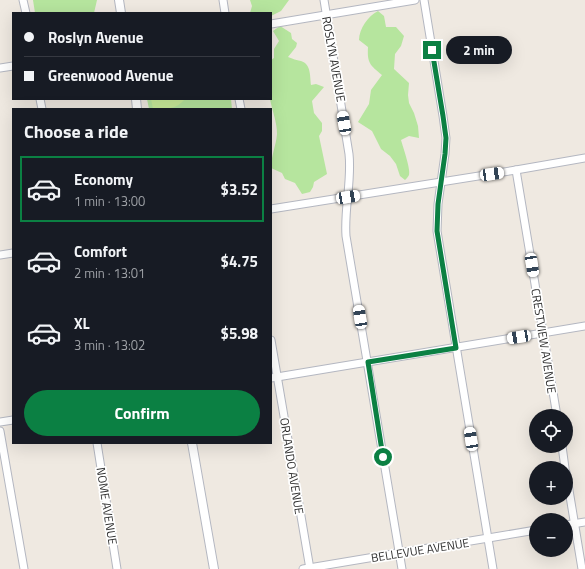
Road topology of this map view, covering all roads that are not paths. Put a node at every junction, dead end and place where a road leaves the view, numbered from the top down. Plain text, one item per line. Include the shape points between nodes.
1 (23, 0) edge
2 (119, 0) edge
3 (223, 0) edge
4 (324, 0) edge
5 (415, 0) edge
6 (424, 0) edge
7 (26, 12) edge
8 (121, 12) edge
9 (225, 12) edge
10 (326, 14) junction
11 (272, 24) edge
12 (12, 66) edge
13 (0, 68) edge
14 (585, 158) edge
15 (516, 170) junction
16 (442, 182) junction
17 (348, 197) junction
18 (272, 209) edge
19 (12, 253) edge
20 (0, 255) edge
21 (585, 326) edge
22 (543, 333) junction
23 (456, 348) junction
24 (272, 352) edge
25 (368, 362) junction
26 (274, 377) edge
27 (556, 409) edge
28 (12, 420) edge
29 (0, 422) edge
30 (0, 431) edge
31 (97, 444) edge
32 (192, 444) edge
33 (571, 505) edge
34 (585, 522) edge
35 (574, 524) junction
36 (529, 531) edge
37 (488, 539) junction
38 (400, 553) junction
39 (24, 569) edge
40 (118, 569) edge
41 (214, 569) edge
42 (308, 569) edge
43 (402, 569) edge
44 (493, 569) edge
45 (582, 569) edge

1 - 7 street
2 - 8 street
3 - 9 street
4 - 10 street, ROSLYN AVENUE
5 - 10 street
6 - 16 street via 446,138
10 - 11 street
10 - 17 street, ROSLYN AVENUE via 351,170
12 - 13 street
14 - 15 street
15 - 16 street
15 - 22 street, CRESTVIEW AVENUE
16 - 17 street
16 - 23 street via 437,231
17 - 18 street
17 - 25 street, ROSLYN AVENUE via 346,236
19 - 20 street
21 - 22 street
22 - 23 street
22 - 27 street, CRESTVIEW AVENUE
23 - 25 street
23 - 37 street
24 - 26 street, ORLANDO AVENUE
25 - 26 street
25 - 38 street, ROSLYN AVENUE
26 - 42 street, ORLANDO AVENUE
28 - 29 street
30 - 39 street
31 - 40 street, NOME AVENUE
32 - 41 street
33 - 35 street
34 - 35 street
35 - 45 street
36 - 37 street, BELLEVUE AVENUE
37 - 38 street, BELLEVUE AVENUE
37 - 44 street
38 - 42 street, BELLEVUE AVENUE
38 - 43 street, ROSLYN AVENUE

